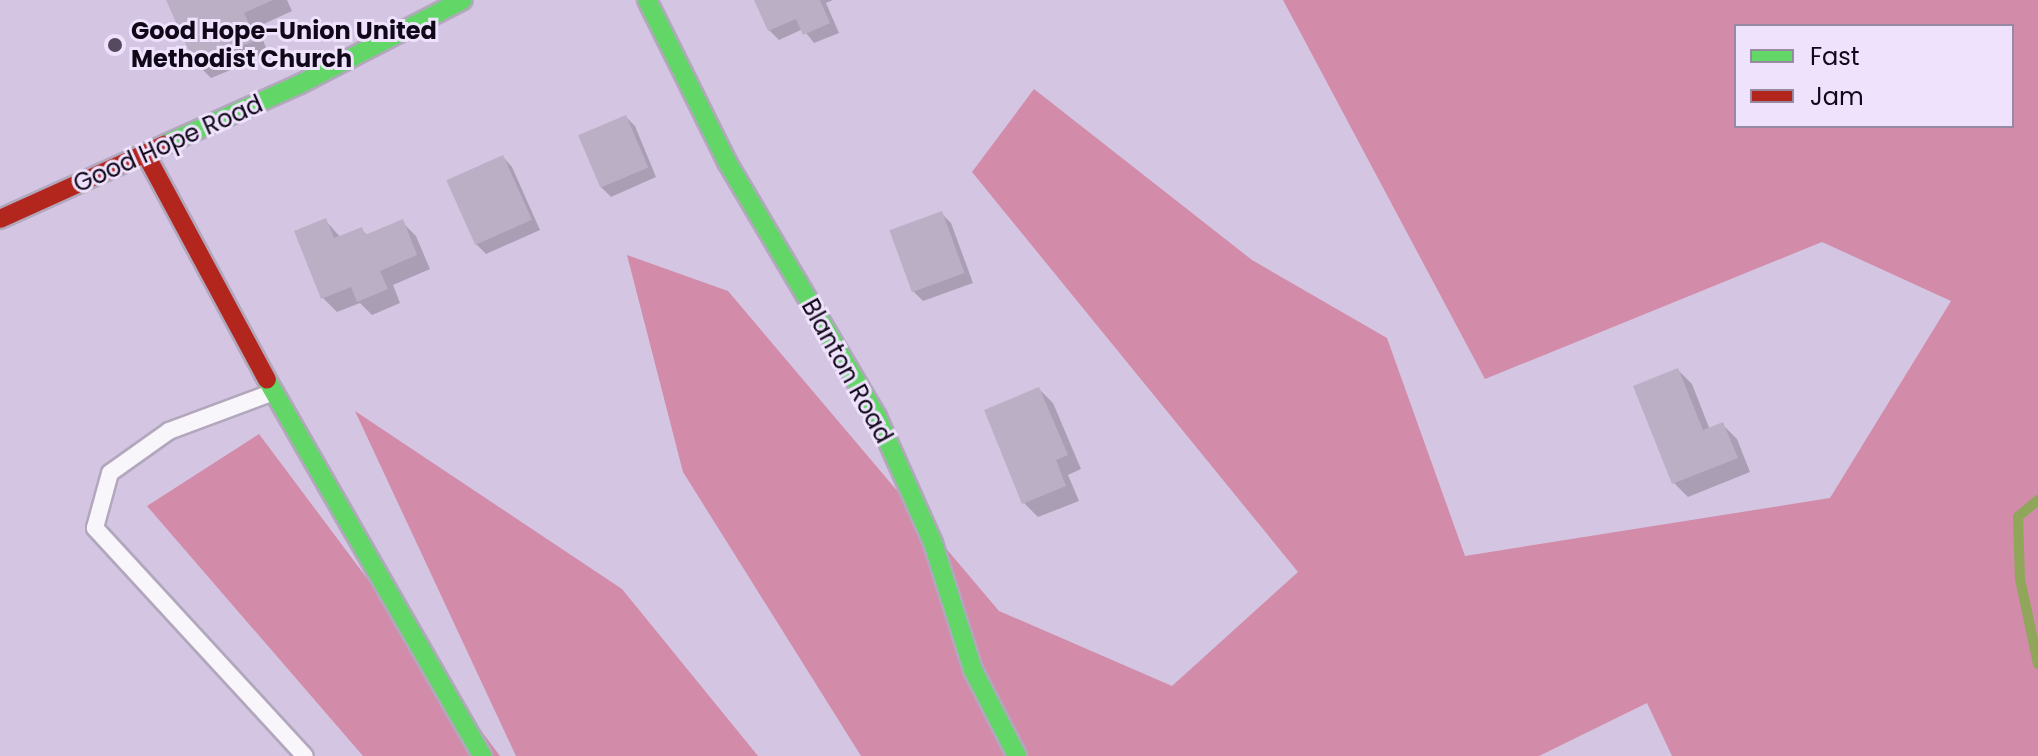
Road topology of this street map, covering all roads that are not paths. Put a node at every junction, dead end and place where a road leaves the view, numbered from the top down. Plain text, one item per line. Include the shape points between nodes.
1 (463, 0) edge
2 (647, 0) edge
3 (146, 155) junction
4 (0, 219) edge
5 (273, 392) junction
6 (305, 756) edge
7 (482, 756) edge
8 (1017, 756) edge

1 - 3 street, Good Hope Road
2 - 8 street, Blanton Road via 727,162 877,417 933,543 973,670
3 - 4 street, Good Hope Road
3 - 5 street
5 - 6 lane via 169,431 110,473 95,528
5 - 7 street

